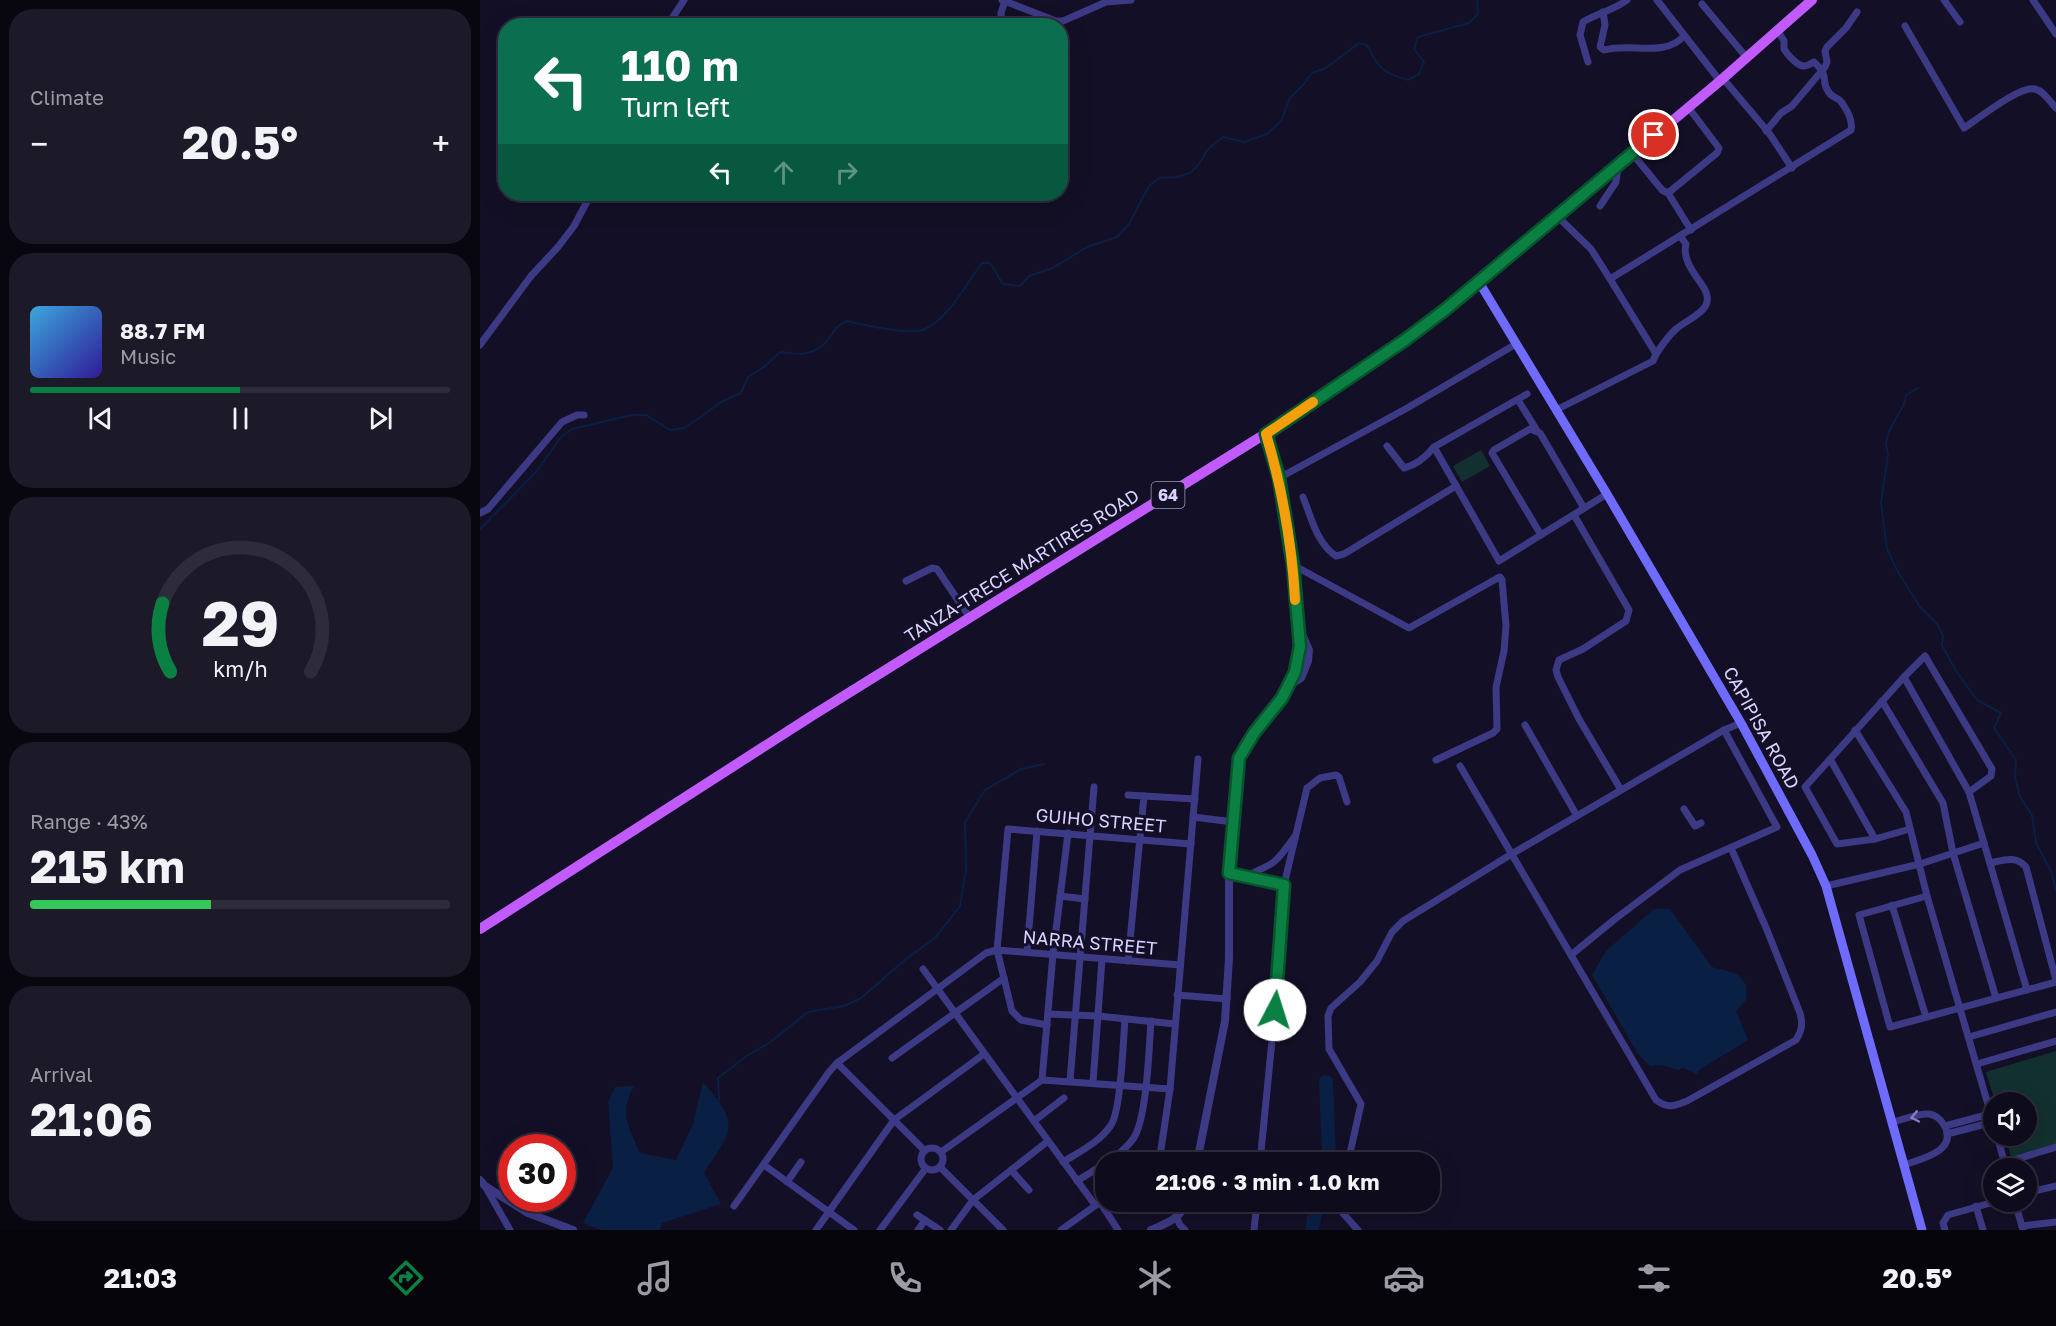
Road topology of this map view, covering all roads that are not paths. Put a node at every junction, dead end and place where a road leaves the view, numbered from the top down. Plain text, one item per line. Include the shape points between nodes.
1 (684, 0) edge
2 (1131, 0) edge
3 (1627, 0) edge
4 (1657, 0) edge
5 (1812, 0) edge
6 (1944, 0) edge
7 (2033, 0) edge
8 (1003, 1) edge
9 (1702, 4) dead end
10 (1603, 12) junction
11 (1857, 12) dead end
12 (672, 18) edge
13 (1001, 18) edge
14 (1048, 18) edge
15 (1068, 19) edge
16 (1960, 22) dead end
17 (1905, 26) dead end
18 (1778, 31) junction
19 (2056, 34) edge
20 (1684, 36) junction
21 (1747, 58) junction
22 (1588, 62) dead end
23 (1821, 70) junction
24 (1720, 81) junction
25 (1688, 106) junction
26 (2056, 108) edge
27 (1766, 130) junction
28 (1632, 153) junction
29 (1617, 165) junction
30 (1791, 168) junction
31 (1668, 194) junction
32 (587, 201) edge
33 (1600, 206) dead end
34 (1557, 216) junction
35 (1691, 230) junction
36 (1680, 236) junction
37 (1610, 279) junction
38 (1479, 282) junction
39 (1516, 344) junction
40 (480, 345) edge
41 (1656, 354) junction
42 (1527, 394) dead end
43 (1518, 400) junction
44 (1556, 410) junction
45 (584, 415) dead end
46 (1536, 429) junction
47 (1266, 434) junction
48 (1387, 446) dead end
49 (1434, 447) junction
50 (1279, 478) junction
51 (1456, 486) junction
52 (1607, 494) junction
53 (1303, 497) dead end
54 (1584, 508) junction
55 (480, 513) edge
56 (1574, 515) junction
57 (1541, 535) junction
58 (1293, 565) junction
59 (906, 581) dead end
60 (970, 618) junction
61 (1904, 677) junction
62 (1882, 701) junction
63 (1741, 723) junction
64 (1525, 725) dead end
65 (1724, 730) junction
66 (1856, 730) junction
67 (1198, 759) dead end
68 (1830, 759) junction
69 (1436, 760) dead end
70 (1460, 766) dead end
71 (1094, 787) dead end
72 (1621, 790) junction
73 (1969, 792) junction
74 (1128, 795) dead end
75 (1144, 796) junction
76 (1195, 800) junction
77 (1347, 802) dead end
78 (1684, 809) dead end
79 (1577, 816) junction
80 (1193, 817) junction
81 (1234, 822) junction
82 (1701, 823) dead end
83 (1910, 829) junction
84 (1036, 831) junction
85 (1298, 831) junction
86 (1068, 833) junction
87 (1091, 835) junction
88 (1140, 839) junction
89 (1875, 840) junction
90 (1984, 843) junction
91 (1191, 844) junction
92 (1731, 848) junction
93 (1953, 853) junction
94 (1510, 855) junction
95 (1990, 863) junction
96 (1920, 864) junction
97 (1229, 873) junction
98 (1245, 876) junction
99 (1284, 885) junction
100 (1826, 886) junction
101 (1060, 896) junction
102 (1927, 896) junction
103 (1086, 899) junction
104 (1892, 905) junction
105 (480, 929) edge
106 (997, 950) junction
107 (1028, 952) junction
108 (1053, 954) junction
109 (1572, 955) junction
110 (1081, 957) junction
111 (1102, 959) junction
112 (1128, 961) junction
113 (1180, 965) junction
114 (922, 969) dead end
115 (1004, 978) junction
116 (2056, 981) edge
117 (937, 989) junction
118 (2026, 990) junction
119 (1177, 995) junction
120 (1996, 998) junction
121 (1227, 999) junction
122 (1961, 1008) junction
123 (954, 1012) junction
124 (2056, 1012) edge
125 (1048, 1014) junction
126 (1074, 1015) junction
127 (1098, 1016) junction
128 (1926, 1017) junction
129 (1125, 1020) junction
130 (1151, 1021) junction
131 (1175, 1024) junction
132 (1047, 1025) junction
133 (1969, 1037) junction
134 (2056, 1041) edge
135 (984, 1054) junction
136 (892, 1058) dead end
137 (837, 1063) junction
138 (1977, 1064) junction
139 (1042, 1080) junction
140 (1070, 1081) junction
141 (1093, 1083) junction
142 (1119, 1085) junction
143 (1146, 1087) junction
144 (1170, 1089) junction
145 (1984, 1092) edge
146 (1016, 1098) junction
147 (1064, 1098) dead end
148 (894, 1120) junction
149 (1034, 1121) junction
150 (1892, 1122) junction
151 (1983, 1122) edge
152 (1946, 1130) junction
153 (1048, 1141) junction
154 (2056, 1147) edge
155 (924, 1150) junction
156 (941, 1152) junction
157 (1161, 1152) edge
158 (1198, 1152) edge
159 (1261, 1152) edge
160 (1350, 1152) edge
161 (2026, 1158) edge
162 (801, 1162) dead end
163 (1063, 1162) junction
164 (764, 1165) junction
165 (1904, 1165) junction
166 (940, 1167) junction
167 (926, 1168) junction
168 (1011, 1170) junction
169 (1077, 1181) junction
170 (787, 1182) junction
171 (482, 1183) edge
172 (2056, 1186) edge
173 (1029, 1190) dead end
174 (2037, 1190) edge
175 (1095, 1197) edge
176 (973, 1200) junction
177 (1983, 1204) edge
178 (734, 1206) dead end
179 (1095, 1206) edge
180 (1976, 1206) junction
181 (828, 1212) junction
182 (1106, 1212) edge
183 (1182, 1212) edge
184 (1256, 1212) edge
185 (1342, 1212) edge
186 (2018, 1212) edge
187 (917, 1215) dead end
188 (1177, 1218) junction
189 (925, 1220) junction
190 (2056, 1222) edge
191 (2023, 1228) edge
192 (849, 1229) edge
193 (510, 1230) edge
194 (573, 1230) edge
195 (816, 1230) edge
196 (880, 1230) edge
197 (918, 1230) edge
198 (940, 1230) edge
199 (951, 1230) edge
200 (1003, 1230) edge
201 (1061, 1230) edge
202 (1118, 1230) edge
203 (1151, 1230) edge
204 (1185, 1230) edge
205 (1254, 1230) edge
206 (1358, 1230) edge
207 (1922, 1230) edge
208 (1946, 1230) edge
209 (1983, 1230) edge

1 - 12 street
2 - 15 street via 1106,2
3 - 10 street
4 - 20 street
5 - 18 main road, TANZA-TRECE MARTIRES ROAD / 64
6 - 16 street
7 - 19 street
8 - 13 street
8 - 14 street
9 - 21 street
10 - 20 street via 1605,25 1600,47 1604,51 1627,46 1661,49 1677,44
10 - 22 street via 1583,22 1580,35
11 - 23 street via 1827,47 1827,64
17 - 26 street via 1964,128 2029,88 2043,93
18 - 21 main road, TANZA-TRECE MARTIRES ROAD / 64
18 - 23 street via 1785,41 1786,53 1801,66 1814,62
20 - 24 street
21 - 24 main road, TANZA-TRECE MARTIRES ROAD / 64
23 - 27 street
23 - 30 street via 1826,76 1826,90 1842,103 1852,126
24 - 25 main road, TANZA-TRECE MARTIRES ROAD / 64
24 - 27 street via 1726,82
25 - 28 main road, TANZA-TRECE MARTIRES ROAD / 64
25 - 31 street via 1719,148
27 - 30 street
28 - 29 main road, TANZA-TRECE MARTIRES ROAD / 64
28 - 31 street
29 - 33 street via 1616,182
29 - 34 main road, TANZA-TRECE MARTIRES ROAD / 64
30 - 35 street
31 - 35 street
32 - 40 street via 574,226
34 - 37 street via 1591,249
34 - 38 main road, TANZA-TRECE MARTIRES ROAD / 64
35 - 36 street
36 - 37 street
36 - 41 street via 1686,244 1686,258 1708,294 1708,302 1675,330
37 - 41 street
38 - 39 main road, CAPIPISA ROAD
38 - 47 main road, TANZA-TRECE MARTIRES ROAD / 64 via 1405,340
39 - 44 main road, CAPIPISA ROAD
39 - 50 street
41 - 44 street via 1653,361
42 - 43 street
43 - 46 street
43 - 49 street
44 - 52 main road, CAPIPISA ROAD
45 - 55 street via 562,422 488,509
46 - 54 street
46 - 57 street via 1492,453
47 - 50 street
47 - 60 main road, TANZA-TRECE MARTIRES ROAD / 64
48 - 49 street via 1404,468 1427,456
49 - 51 street
50 - 58 street
51 - 53 street via 1336,556 1322,542
51 - 57 street via 1499,561
52 - 54 street
52 - 63 main road, CAPIPISA ROAD
54 - 56 street
56 - 57 street
56 - 72 street via 1629,609 1626,621 1559,660 1556,670 1579,719
58 - 69 street via 1409,627 1500,577 1506,626 1496,687 1497,729
58 - 81 street via 1297,622 1309,650 1308,661 1301,678 1286,687 1239,758
59 - 60 street via 937,569
60 - 105 main road, TANZA-TRECE MARTIRES ROAD / 64
61 - 62 street
61 - 73 street
61 - 73 street via 1925,656 1992,769 1991,776
62 - 66 street
62 - 93 street via 1943,803
63 - 65 street
63 - 100 main road, CAPIPISA ROAD
64 - 79 street
65 - 72 street
65 - 92 street via 1777,827
66 - 68 street
66 - 83 street via 1906,812
67 - 76 street
68 - 89 street
68 - 89 street via 1805,787 1838,844
70 - 94 street
71 - 87 street
72 - 79 street
73 - 90 street
74 - 75 street
75 - 76 street
75 - 88 street
76 - 80 street
77 - 85 street via 1338,776 1316,779 1304,794
78 - 82 street via 1695,826
79 - 94 street
80 - 81 street
80 - 91 street
81 - 97 street
83 - 89 street
83 - 96 street
84 - 86 street, GUIHO STREET
84 - 106 street, GUIHO STREET via 1008,828
84 - 107 street
85 - 98 street via 1279,860
85 - 99 street
86 - 87 street, GUIHO STREET
86 - 101 street
87 - 88 street, GUIHO STREET
87 - 103 street
88 - 91 street, GUIHO STREET
88 - 112 street
90 - 93 street
90 - 95 street
91 - 113 street
92 - 109 street via 1680,870
92 - 109 street via 1800,1013 1803,1023 1796,1040 1687,1101 1665,1106 1656,1100
93 - 96 street
93 - 120 street
94 - 109 street
94 - 160 street via 1403,921 1360,982 1331,1008 1329,1049 1361,1104
95 - 116 street via 2014,859 2026,867
95 - 118 street
96 - 100 street
96 - 102 street
97 - 98 street
97 - 121 street
98 - 99 street
99 - 159 street
100 - 150 main road, CAPIPISA ROAD
101 - 103 street
101 - 108 street
102 - 104 street
102 - 122 street
103 - 110 street
104 - 128 street
104 - 128 street via 1859,915 1890,1027
106 - 107 street, NARRA STREET
106 - 115 street
106 - 117 street via 986,953
107 - 108 street, NARRA STREET
108 - 110 street, NARRA STREET
108 - 125 street
110 - 111 street, NARRA STREET
110 - 126 street
111 - 112 street, NARRA STREET
111 - 127 street
112 - 113 street, NARRA STREET
113 - 119 street
114 - 117 street
115 - 123 street
115 - 132 street via 1017,1017
116 - 118 street
117 - 123 street
117 - 137 street
118 - 120 street
119 - 121 street
119 - 131 street
120 - 122 street
121 - 158 street via 1219,1058
122 - 128 street
122 - 133 street
123 - 135 street
123 - 136 street
124 - 133 street
125 - 126 street
125 - 132 street
126 - 127 street
126 - 140 street
127 - 129 street
127 - 141 street
129 - 130 street
129 - 142 street
130 - 131 street
130 - 143 street
131 - 144 street
132 - 139 street
133 - 138 street
134 - 138 street
135 - 146 street
135 - 148 street
137 - 148 street
137 - 164 street
138 - 145 street
139 - 140 street
139 - 146 street
140 - 141 street
141 - 142 street
142 - 143 street
142 - 163 street via 1110,1127
143 - 144 street
143 - 169 street via 1138,1128 1131,1142
144 - 157 street
146 - 149 street
146 - 156 street
147 - 149 street
148 - 155 street
148 - 181 street
149 - 153 street
152 -> 150 street via 1938,1118 1929,1114
150 - 165 main road, CAPIPISA ROAD
151 - 152 street
152 - 165 street via 1945,1144 1936,1154
153 - 163 street
153 - 168 street
154 - 161 street
155 - 156 street via 931,1147
155 - 167 street via 921,1159
156 - 166 street via 944,1158
162 - 170 street
163 - 169 street
164 - 170 street
164 - 178 street
165 - 207 main road, CAPIPISA ROAD
166 - 167 street
166 - 176 street
167 - 196 street
168 - 173 street
168 - 176 street
169 - 175 street
170 - 181 street
171 - 193 street
171 - 194 street via 528,1213
172 - 174 street
176 - 199 street
176 - 200 street
177 - 180 street
179 - 201 street
180 - 208 street via 1948,1215 1943,1223
180 - 209 street
181 - 192 street
181 - 195 street
182 - 202 street
183 - 188 street
184 - 205 street
185 - 206 street
186 - 191 street
187 - 189 street
188 - 203 street
188 - 204 street
189 - 197 street
189 - 198 street
190 - 191 street

